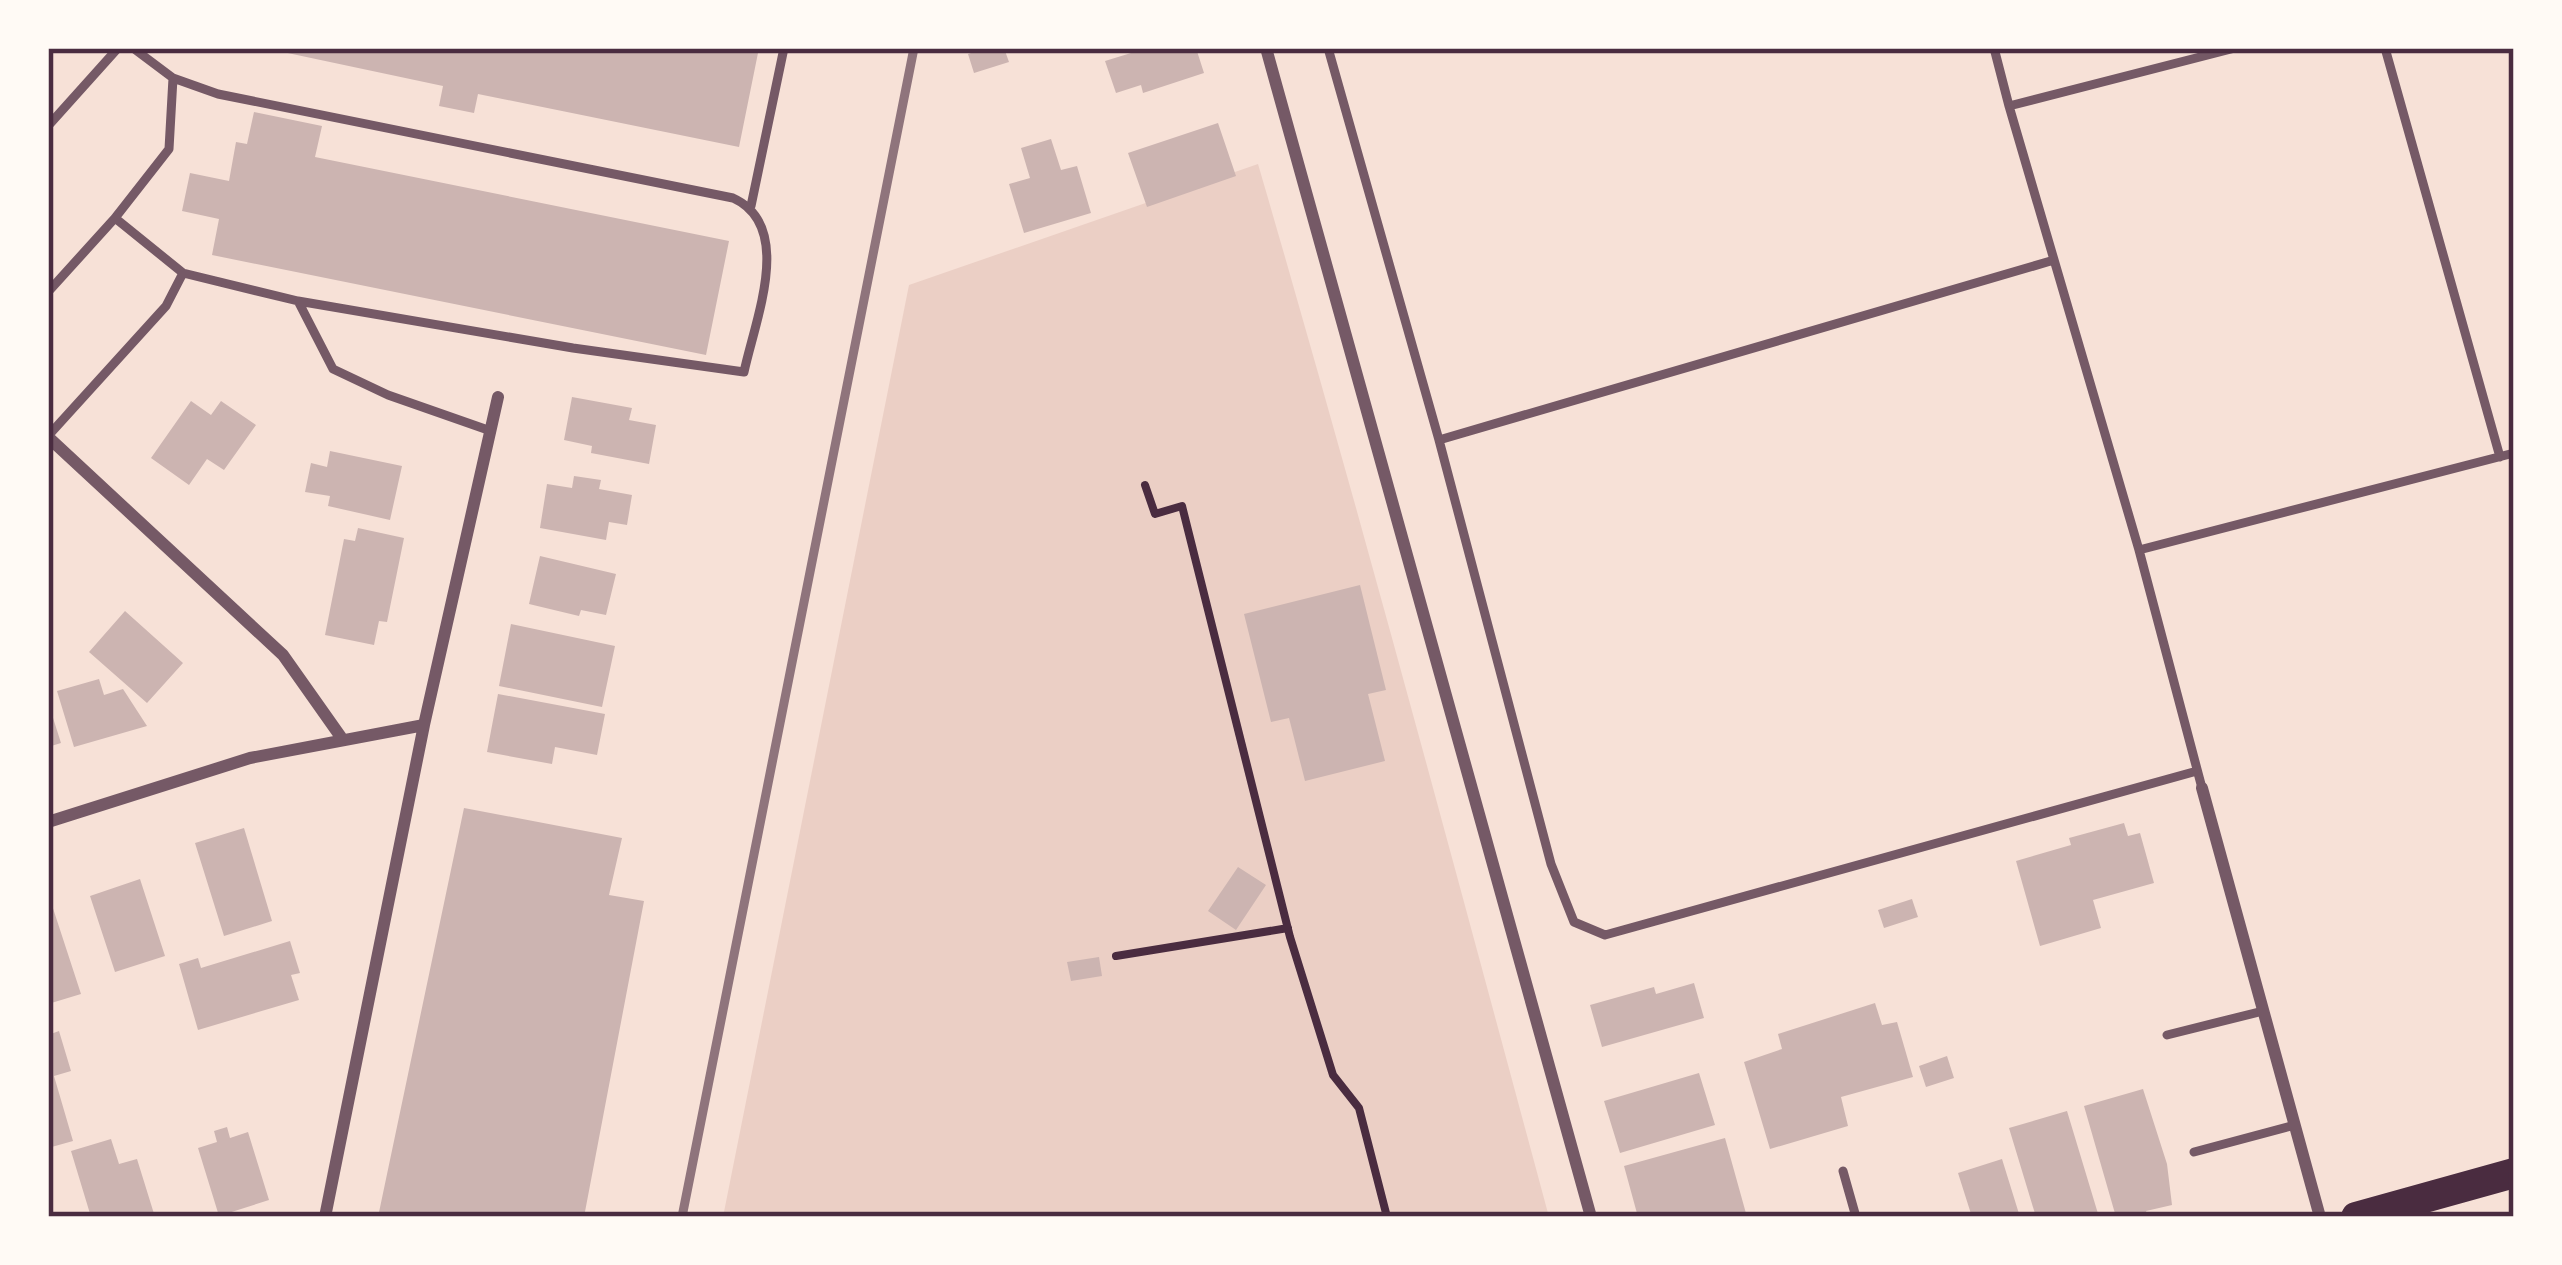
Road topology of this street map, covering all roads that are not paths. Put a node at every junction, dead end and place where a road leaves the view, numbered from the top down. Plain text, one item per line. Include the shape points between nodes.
1 (118, 48) edge
2 (133, 48) edge
3 (784, 48) edge
4 (1266, 48) edge
5 (1328, 48) edge
6 (1994, 48) edge
7 (2235, 48) edge
8 (2385, 48) edge
9 (173, 78) junction
10 (2009, 106) junction
11 (48, 126) edge
12 (751, 206) junction
13 (116, 218) junction
14 (2054, 260) junction
15 (183, 273) junction
16 (48, 292) edge
17 (298, 301) junction
18 (499, 397) dead end
19 (488, 430) junction
20 (48, 437) edge
21 (1439, 440) junction
22 (2514, 453) edge
23 (2500, 457) junction
24 (2139, 550) junction
25 (424, 725) junction
26 (343, 740) junction
27 (2197, 770) junction
28 (2202, 788) joint
29 (48, 822) edge
30 (2263, 1010) junction
31 (2167, 1035) dead end
32 (2295, 1125) junction
33 (2194, 1152) dead end
34 (1843, 1171) dead end
35 (2514, 1173) edge
36 (325, 1217) edge
37 (1591, 1217) edge
38 (1856, 1217) edge
39 (2320, 1217) edge
40 (2356, 1217) edge

1 - 11 lane
2 - 9 lane
3 - 12 lane
4 - 37 street
5 - 21 lane
6 - 10 lane
7 - 10 lane
8 - 23 lane
9 - 12 lane
9 - 13 lane via 169,149
10 - 14 lane
12 - 17 lane via 770,253 744,372
13 - 15 lane
13 - 16 lane
14 - 21 lane
14 - 24 lane
15 - 17 lane
15 - 20 lane via 166,306
17 - 19 lane via 333,369
18 - 19 street
19 - 25 street
20 - 26 street via 283,655
21 - 27 lane via 1551,864 1574,922 1605,935
22 - 23 lane
23 - 24 lane
24 - 27 lane
25 - 26 street
25 - 36 street
26 - 29 street via 250,758
27 - 28 lane
28 - 30 street
30 - 31 lane
30 - 32 street
32 - 33 lane
32 - 39 street
34 - 38 lane
35 - 40 main road

